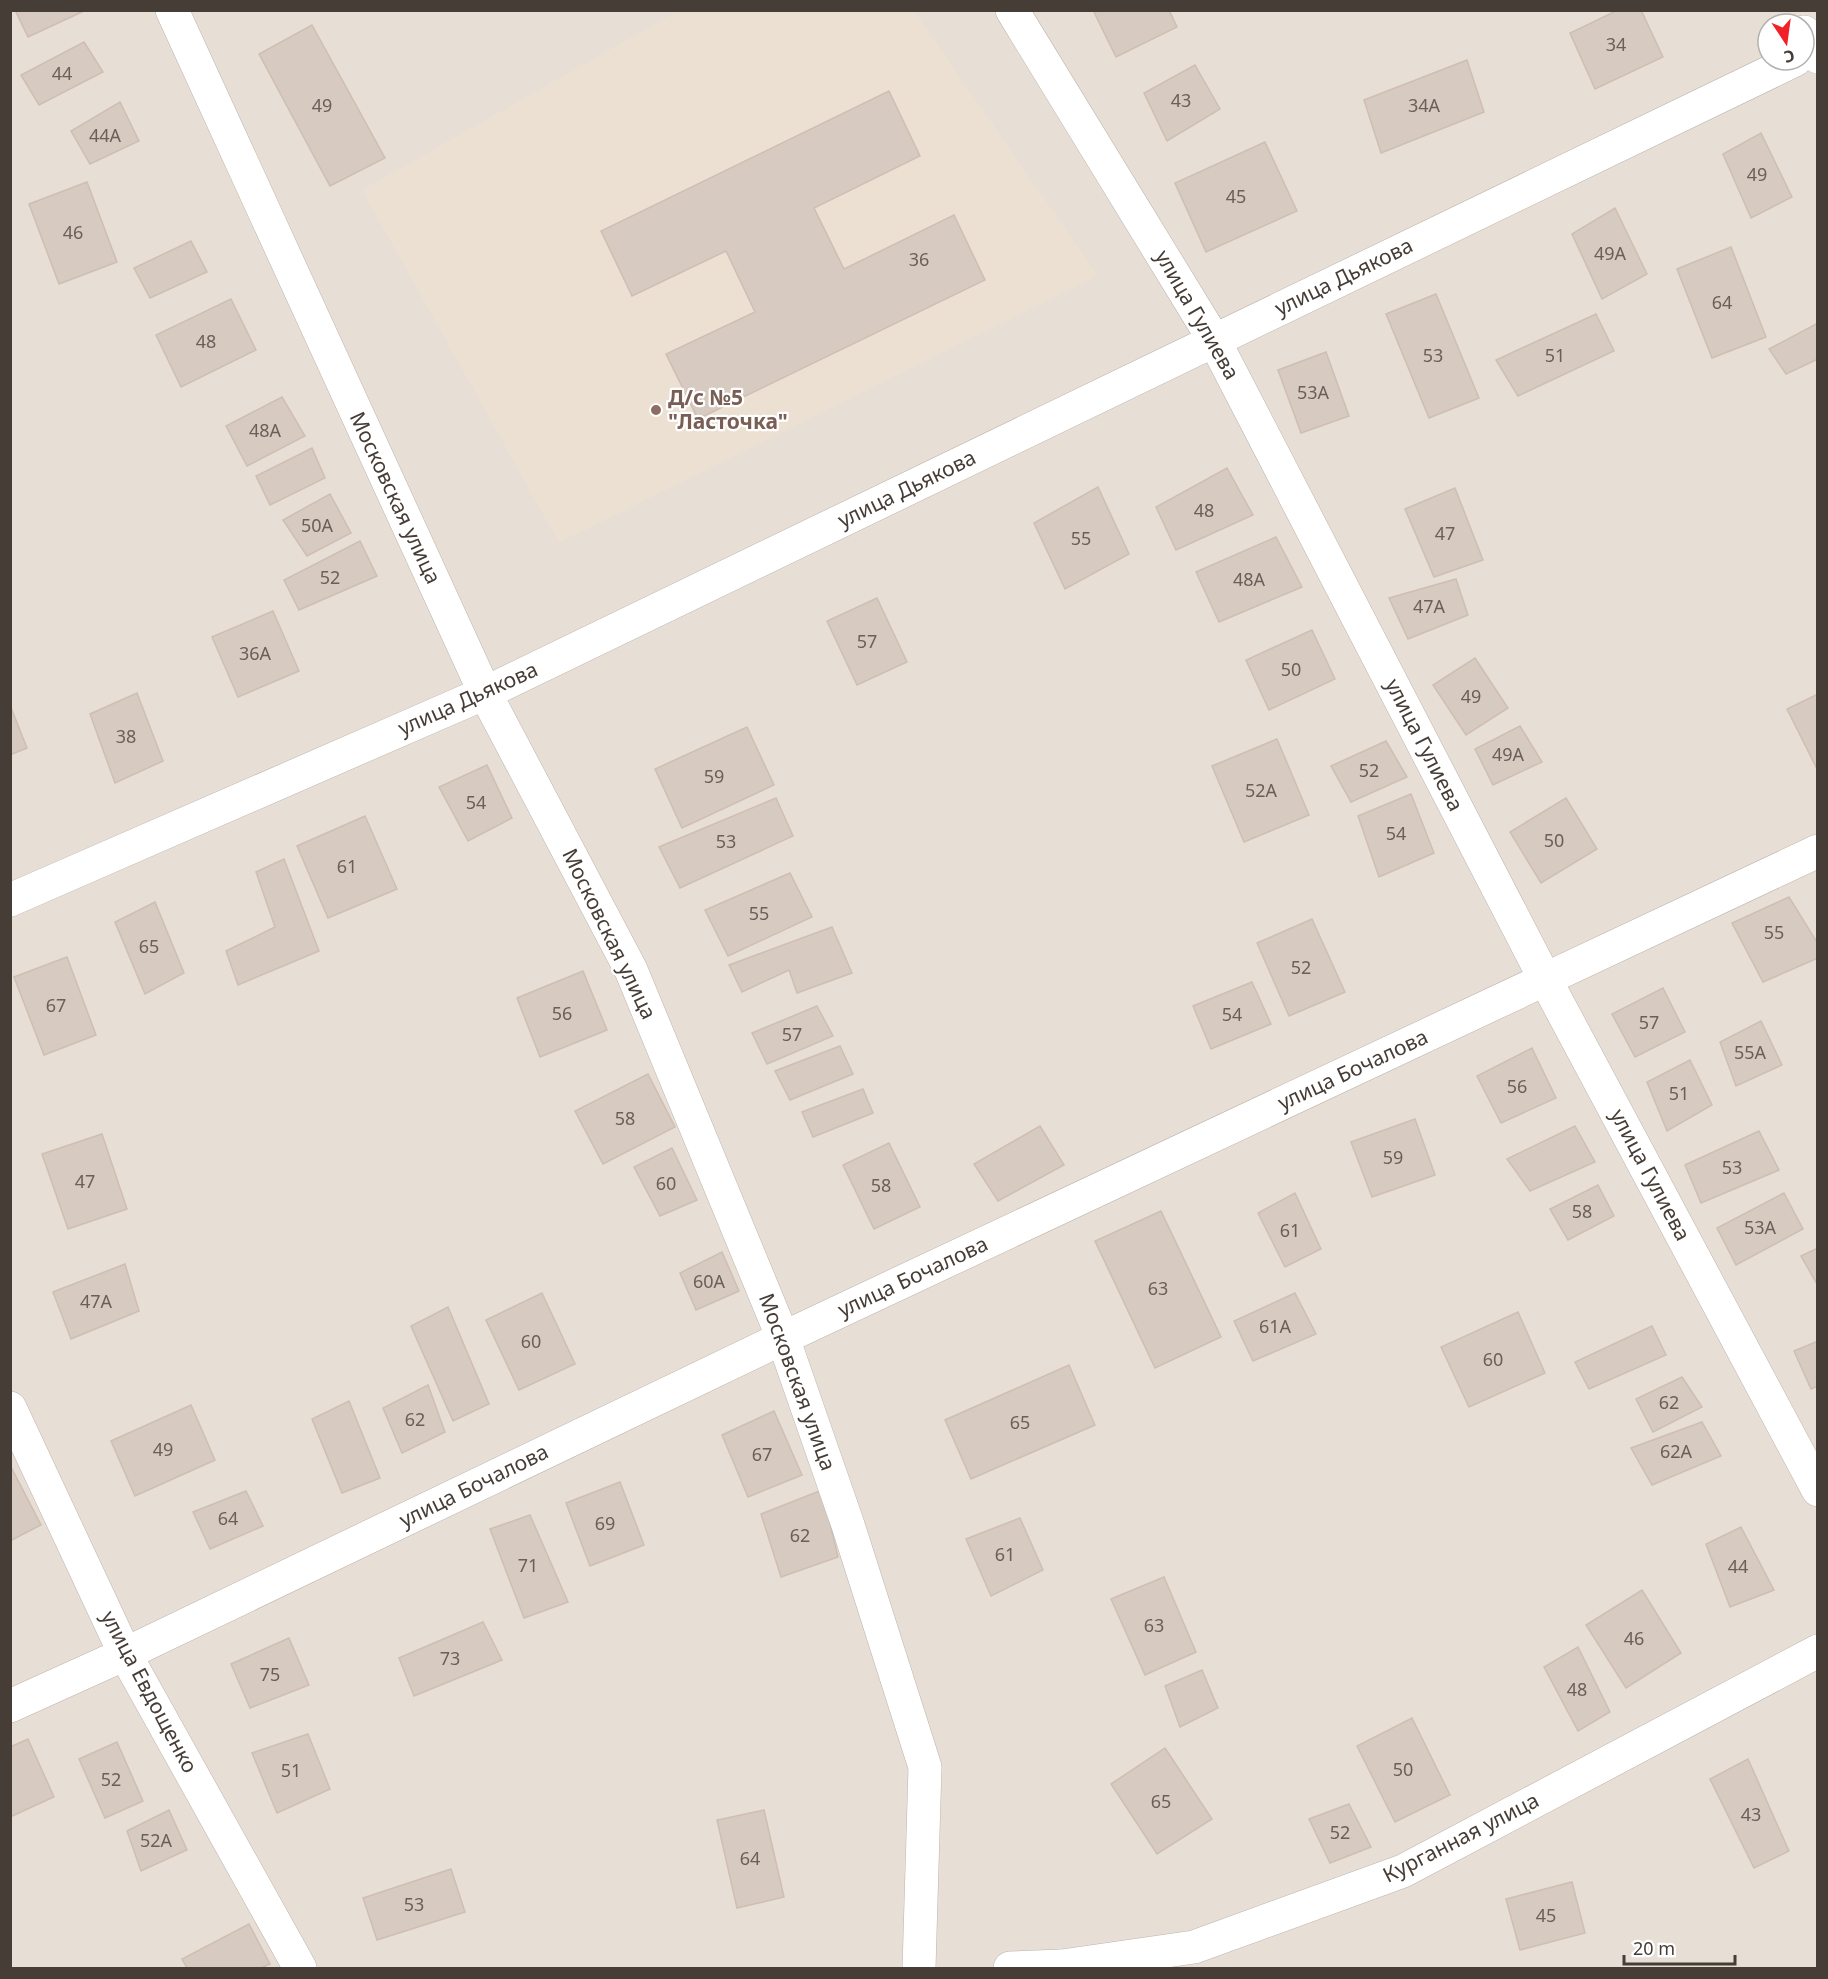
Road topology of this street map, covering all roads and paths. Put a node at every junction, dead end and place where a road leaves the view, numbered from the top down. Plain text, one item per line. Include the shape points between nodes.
1 (172, 10) edge
2 (1012, 10) edge
3 (1756, 72) edge
4 (1214, 340) junction
5 (485, 693) junction
6 (1818, 851) edge
7 (10, 900) edge
8 (1545, 979) junction
9 (783, 1338) junction
10 (10, 1408) edge
11 (1818, 1490) edge
12 (1818, 1651) edge
13 (125, 1654) junction
14 (10, 1706) edge
15 (300, 1968) edge
16 (919, 1968) edge
17 (1010, 1968) edge

1 - 5 street, Московская улица
2 - 4 street, улица Гулиева
3 - 4 street, улица Дьякова
4 - 5 street, улица Дьякова
4 - 8 street, улица Гулиева
5 - 7 street, улица Дьякова
5 - 9 street, Московская улица via 631,970
6 - 8 street, улица Бочалова
8 - 9 street, улица Бочалова
8 - 11 street, улица Гулиева
9 - 13 street, улица Бочалова
9 - 16 street, Московская улица via 925,1767
10 - 13 street, улица Евдощенко
12 - 17 street, Курганная улица via 1403,1871 1194,1947 1062,1966
13 - 14 street, улица Бочалова
13 - 15 street, улица Евдощенко

